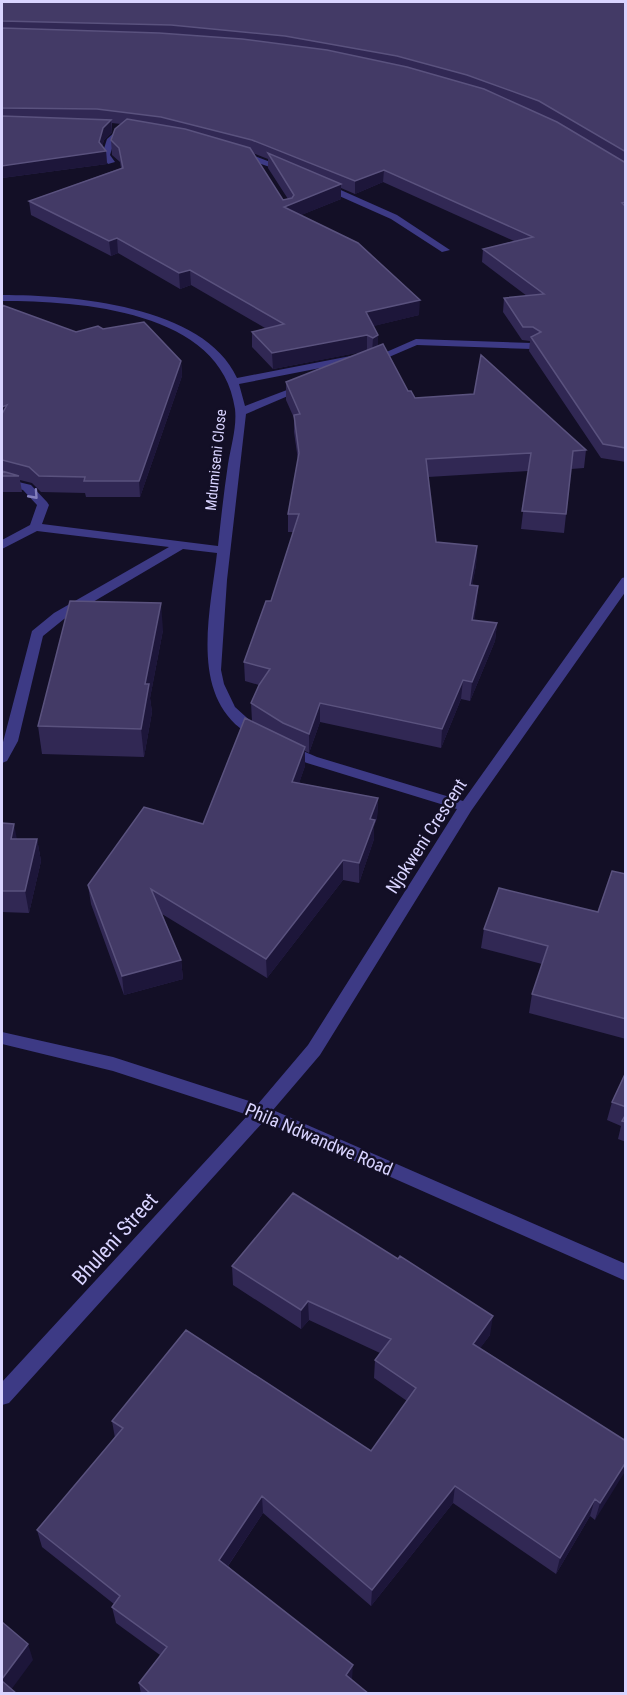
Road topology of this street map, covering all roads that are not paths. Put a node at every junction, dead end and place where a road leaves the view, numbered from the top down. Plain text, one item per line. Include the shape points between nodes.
1 (109, 127) edge
2 (125, 129) junction
3 (136, 130) edge
4 (233, 151) edge
5 (255, 158) junction
6 (111, 162) dead end
7 (297, 174) edge
8 (266, 175) edge
9 (308, 179) edge
10 (445, 250) dead end
11 (2, 298) edge
12 (532, 346) edge
13 (395, 347) junction
14 (410, 352) dead end
15 (341, 373) edge
16 (234, 382) junction
17 (318, 382) edge
18 (240, 412) junction
19 (2, 481) edge
20 (35, 527) junction
21 (181, 545) junction
22 (3, 548) edge
23 (223, 550) junction
24 (626, 581) edge
25 (2, 758) edge
26 (466, 807) junction
27 (2, 1038) edge
28 (261, 1112) junction
29 (626, 1273) edge
30 (2, 1396) edge

1 - 2 street
2 - 3 street
2 - 6 street via 110,141 106,154
4 - 5 street
5 - 7 street
5 - 8 street
9 - 10 street via 394,217
11 - 16 street, Mdumiseni Close via 67,299 113,306 156,321 218,356
12 - 13 street via 416,342
13 - 14 street
13 - 15 street
13 - 16 street
16 - 18 street, Mdumiseni Close
17 - 18 street
18 - 23 street, Mdumiseni Close
19 -> 20 street via 27,487 43,505
20 - 21 street
20 - 22 street
21 - 23 street
21 - 25 street via 59,616 38,634 11,741
23 - 26 street, Mdumiseni Close via 213,665 219,694 236,720 270,742 312,760
24 - 26 street, Njokweni Crescent
26 - 28 street, Njokweni Crescent via 314,1050
27 - 28 street, Phila Ndwandwe Road via 113,1064
28 - 29 street, Phila Ndwandwe Road
28 - 30 street, Bhuleni Street

